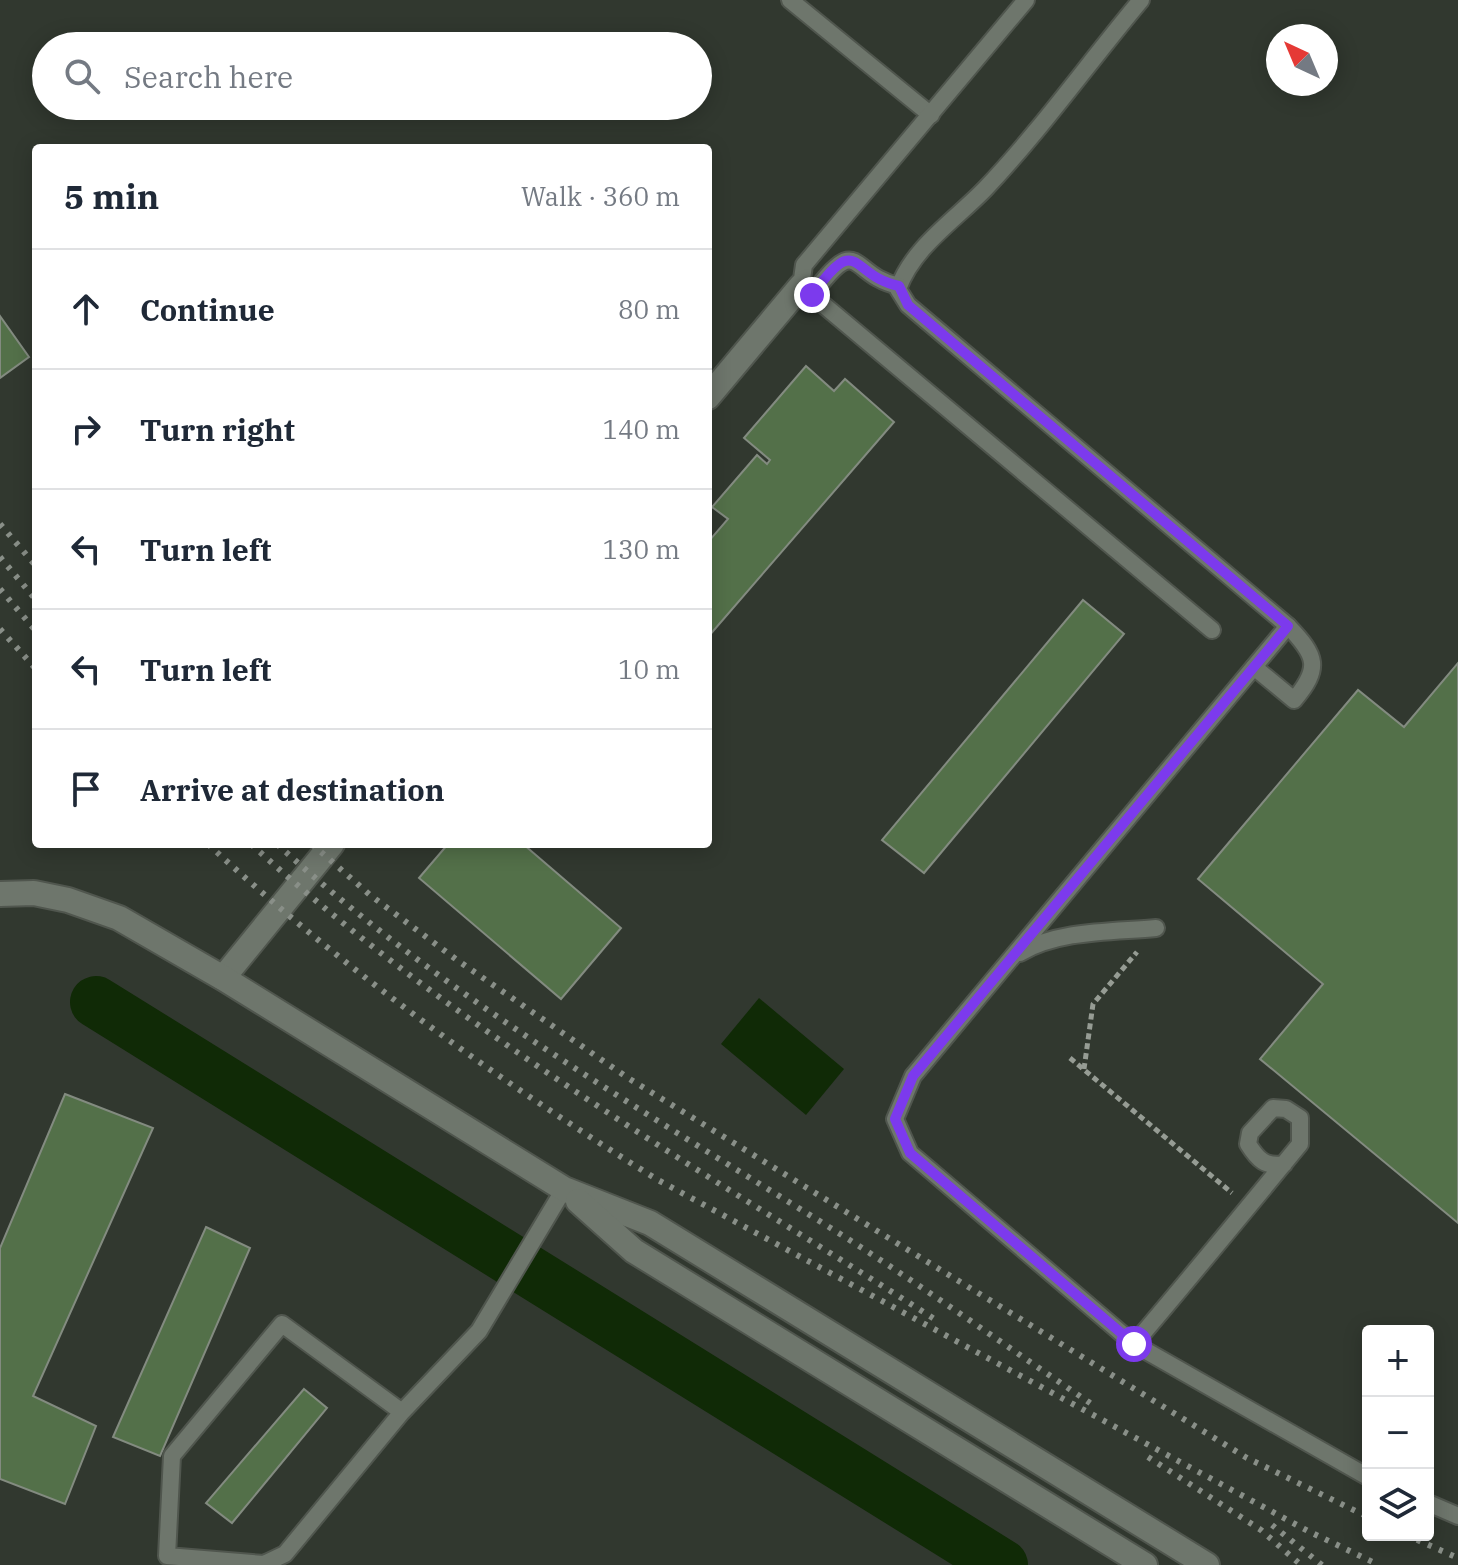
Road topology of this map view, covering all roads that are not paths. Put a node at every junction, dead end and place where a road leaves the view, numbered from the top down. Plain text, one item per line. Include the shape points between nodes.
1 (790, 0) edge
2 (1026, 0) edge
3 (1141, 0) edge
4 (931, 115) junction
5 (899, 286) junction
6 (806, 290) junction
7 (712, 393) edge
8 (1288, 626) junction
9 (1212, 630) dead end
10 (1254, 667) junction
11 (329, 848) edge
12 (0, 894) edge
13 (1156, 928) dead end
14 (1009, 960) junction
15 (223, 978) junction
16 (1284, 1164) dead end
17 (564, 1189) junction
18 (1134, 1344) junction
19 (402, 1412) junction
20 (1362, 1474) edge
21 (1434, 1506) edge
22 (1458, 1516) edge
23 (1145, 1565) edge
24 (1207, 1565) edge

1 - 4 lane
2 - 4 lane
3 - 5 lane via 986,188 904,272
4 - 6 lane via 804,265
5 - 6 lane via 848,259
5 - 8 lane via 908,305
6 - 7 street
6 - 9 lane
8 - 10 lane
8 - 10 lane via 1301,640 1313,667 1312,679 1294,700
10 - 14 lane
11 - 15 street
12 - 15 street via 34,893 119,918
13 - 14 lane via 1035,944
14 - 18 lane via 913,1076 895,1119 910,1153
15 - 17 street
16 - 18 lane
17 - 19 lane via 479,1331
17 - 23 street via 634,1251
17 - 24 street via 650,1223
18 - 20 lane
19 - 19 lane via 285,1554 264,1564 167,1556 172,1456 282,1324
21 - 22 lane

